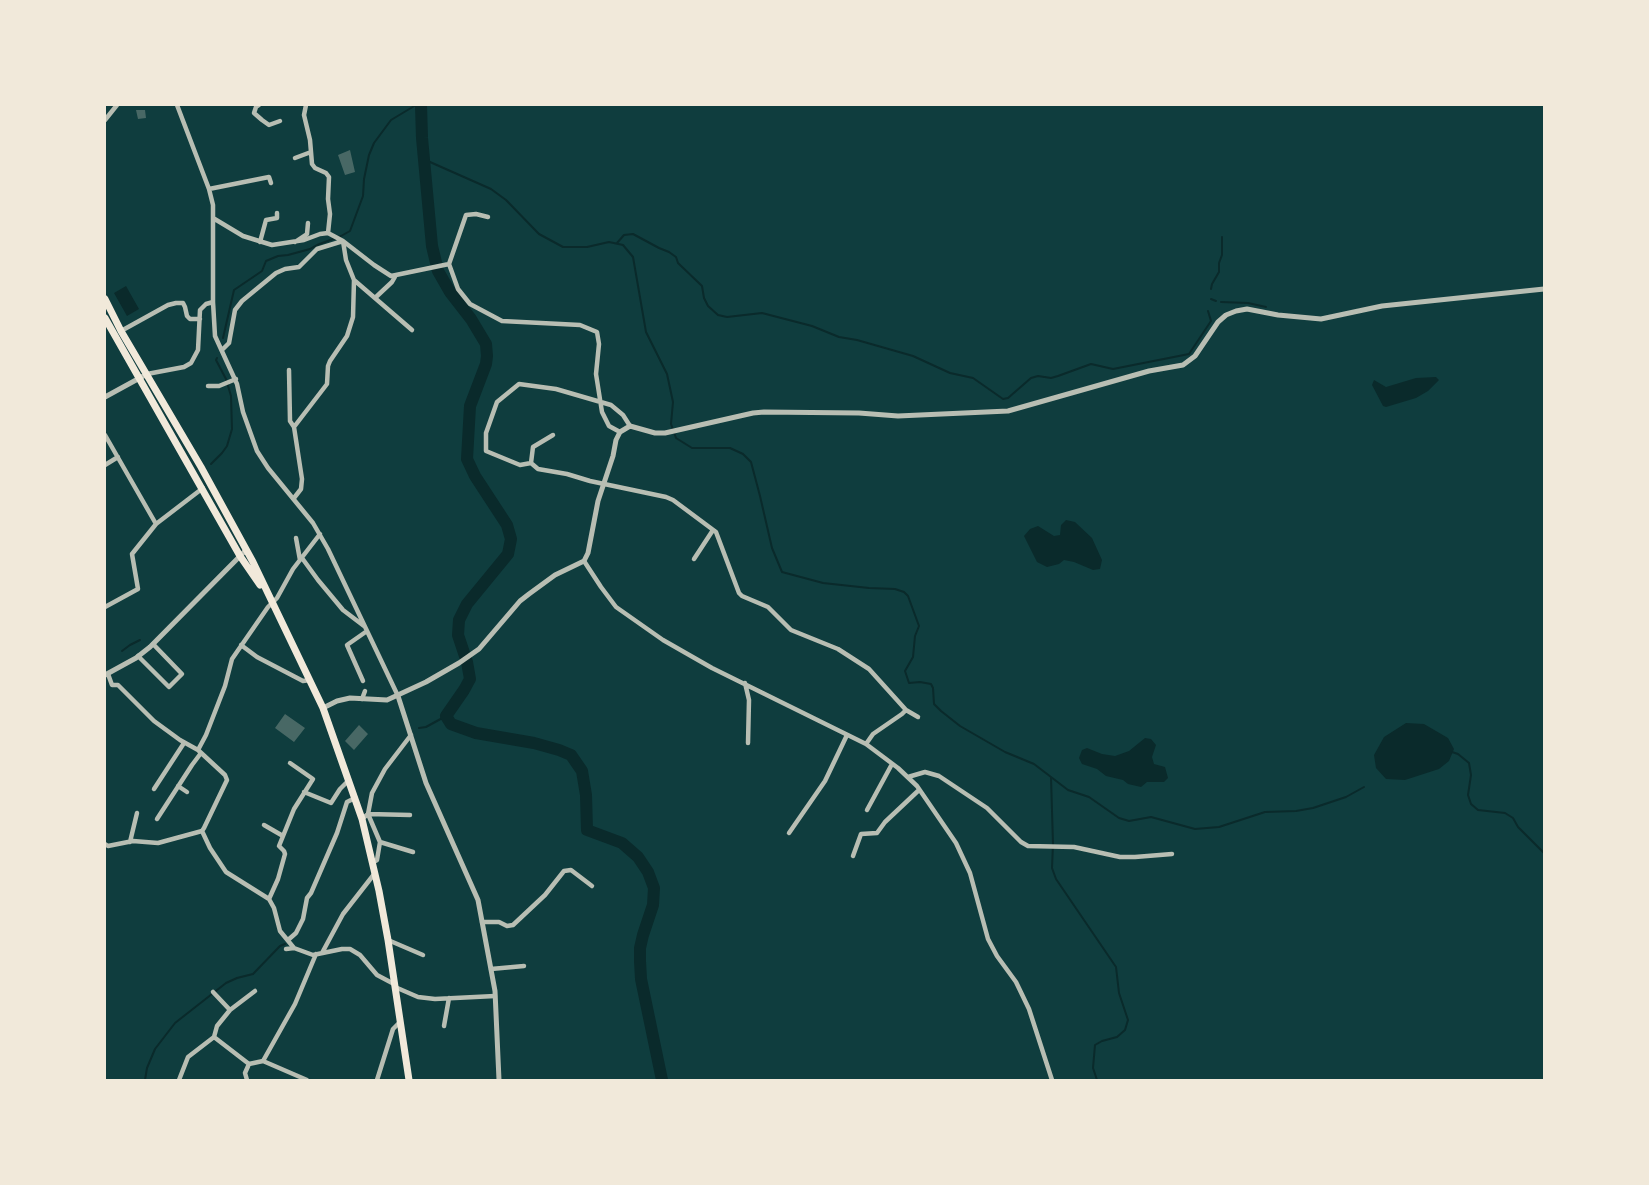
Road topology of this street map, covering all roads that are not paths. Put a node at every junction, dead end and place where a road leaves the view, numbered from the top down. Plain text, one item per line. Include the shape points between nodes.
1 (118, 105) edge
2 (177, 105) edge
3 (259, 105) edge
4 (306, 105) edge
5 (105, 120) edge
6 (280, 121) dead end
7 (311, 152) junction
8 (295, 158) dead end
9 (272, 183) dead end
10 (209, 189) junction
11 (488, 217) dead end
12 (213, 218) junction
13 (277, 218) dead end
14 (308, 223) dead end
15 (328, 234) junction
16 (341, 240) junction
17 (260, 242) junction
18 (294, 242) junction
19 (449, 264) junction
20 (396, 275) junction
21 (354, 280) junction
22 (1544, 289) edge
23 (376, 298) junction
24 (105, 299) edge
25 (214, 302) junction
26 (105, 318) edge
27 (200, 319) junction
28 (121, 330) junction
29 (412, 330) dead end
30 (222, 350) junction
31 (289, 370) dead end
32 (147, 374) junction
33 (140, 378) junction
34 (236, 379) junction
35 (208, 386) dead end
36 (105, 397) edge
37 (283, 402) dead end
38 (600, 402) junction
39 (290, 403) junction
40 (630, 426) junction
41 (294, 427) junction
42 (620, 432) junction
43 (105, 435) edge
44 (553, 435) dead end
45 (118, 457) junction
46 (531, 463) junction
47 (105, 465) edge
48 (603, 484) junction
49 (203, 488) junction
50 (294, 498) junction
51 (156, 524) junction
52 (713, 530) junction
53 (320, 534) junction
54 (296, 538) dead end
55 (246, 550) junction
56 (240, 556) junction
57 (301, 559) junction
58 (694, 559) dead end
59 (584, 561) junction
60 (271, 600) junction
61 (105, 607) edge
62 (366, 629) junction
63 (153, 644) junction
64 (241, 645) junction
65 (138, 656) junction
66 (107, 674) edge
67 (310, 680) junction
68 (363, 681) dead end
69 (745, 683) junction
70 (112, 685) junction
71 (105, 688) edge
72 (365, 691) dead end
73 (398, 696) junction
74 (362, 699) junction
75 (323, 708) junction
76 (906, 710) junction
77 (918, 717) dead end
78 (412, 735) junction
79 (848, 735) junction
80 (184, 743) junction
81 (748, 743) dead end
82 (866, 744) junction
83 (200, 752) junction
84 (290, 763) dead end
85 (892, 764) junction
86 (908, 777) junction
87 (349, 780) junction
88 (178, 786) junction
89 (154, 789) dead end
90 (919, 790) junction
91 (187, 792) dead end
92 (304, 792) junction
93 (355, 798) junction
94 (867, 810) dead end
95 (137, 813) dead end
96 (410, 815) dead end
97 (365, 817) junction
98 (156, 819) dead end
99 (264, 825) dead end
100 (202, 831) junction
101 (789, 833) dead end
102 (283, 836) junction
103 (130, 842) junction
104 (380, 842) junction
105 (105, 844) edge
106 (414, 852) dead end
107 (1172, 854) dead end
108 (853, 856) dead end
109 (372, 863) junction
110 (375, 873) junction
111 (592, 886) dead end
112 (269, 899) junction
113 (482, 922) junction
114 (288, 940) junction
115 (388, 940) junction
116 (294, 948) junction
117 (286, 950) dead end
118 (322, 953) junction
119 (316, 954) junction
120 (422, 955) dead end
121 (524, 966) dead end
122 (491, 970) junction
123 (395, 986) junction
124 (255, 991) dead end
125 (213, 992) dead end
126 (495, 996) junction
127 (449, 998) junction
128 (230, 1010) junction
129 (400, 1022) junction
130 (444, 1026) dead end
131 (214, 1037) junction
132 (263, 1061) junction
133 (249, 1064) junction
134 (178, 1080) edge
135 (246, 1080) edge
136 (307, 1080) edge
137 (376, 1080) edge
138 (409, 1080) edge
139 (499, 1080) edge
140 (1052, 1080) edge

1 - 5 street
2 - 10 street
3 - 6 street via 254,113 262,120 269,125
4 - 7 street via 304,116
7 - 8 street
7 - 15 street via 312,164 329,177
9 - 10 street via 268,174
10 - 12 street
11 - 19 street via 466,214
12 - 17 street
12 - 25 street
13 - 17 street via 266,220
14 - 18 street via 307,234
15 - 16 street
15 - 18 street
16 - 20 street via 391,276
16 - 21 street
16 - 30 street via 317,249 299,267 276,273 242,301 236,310 229,343
17 - 18 street via 272,245
19 - 20 street
19 - 38 street via 458,289 470,304 502,321 580,325 597,332 600,344 596,374
20 - 23 street
21 - 23 street
21 - 41 street via 353,317 348,336 330,361 327,384
22 - 40 street via 1382,306 1321,319 1242,309 1222,318 1195,356 1183,365 1149,371 1008,411 898,416 764,412 669,432 655,433
23 - 29 street
24 - 28 highway
25 - 27 street via 200,310
25 - 30 street via 216,336
26 - 33 highway
27 - 28 street via 190,319 183,303 176,303
27 - 32 street via 198,350 191,363
28 - 32 highway
30 - 34 street
31 - 39 street
32 - 33 street
32 - 55 highway
33 - 36 street
33 - 49 highway
34 - 35 street via 219,386
34 - 50 street via 243,412 257,451
37 - 39 street
38 - 40 street via 611,405
38 - 42 street via 610,426
38 - 46 street via 556,389 523,383 516,385 497,402 486,432 486,450 520,465
39 - 41 street via 290,421
40 - 42 street
41 - 50 street via 303,467 301,489
42 - 48 street
43 - 45 street
44 - 46 street via 534,447
45 - 47 street
45 - 51 street
46 - 48 street via 538,469
48 - 52 street via 666,497
48 - 59 street
49 - 51 street
49 - 56 highway
50 - 53 street
51 - 61 street via 132,554 138,589
52 - 58 street
52 - 76 street via 742,596 768,608 791,630 838,649 869,670
53 - 57 street
53 - 62 street
54 - 57 street
55 - 56 street
55 - 60 highway
56 - 60 highway
56 - 63 street
57 - 60 street
57 - 62 street via 343,610
59 - 69 street via 616,607 663,640
59 - 73 street via 555,575 520,601 471,655
60 - 64 street
60 - 67 highway
62 - 68 street via 347,645
62 - 73 street
63 - 65 street
63 - 65 street via 182,674 169,687
64 - 67 street via 303,681
64 - 83 street via 232,660
65 - 66 street
66 - 70 street
67 - 75 highway
69 - 79 street
69 - 81 street via 749,700
70 - 71 street
70 - 80 street via 118,685 154,721
72 - 74 street
73 - 74 street via 380,701
73 - 78 street
74 - 75 street via 350,698
75 - 87 highway
76 - 77 street
76 - 82 street via 873,734
78 - 97 street via 385,769 372,793
78 - 113 street via 426,783 478,900
79 - 82 street
79 - 101 street via 825,781
80 - 83 street
80 - 89 street
82 - 85 street
83 - 88 street
83 - 100 street via 227,780
84 - 92 street via 314,777
85 - 86 street
85 - 94 street
86 - 90 street
86 - 107 street via 925,772 939,776 987,808 1028,846 1074,847 1135,857
87 - 92 street via 331,804
87 - 93 highway
88 - 91 street
88 - 98 street
90 - 108 street via 877,833 861,834
90 - 140 street via 956,843 970,873 988,939 1029,1009
92 - 102 street
93 - 97 highway
93 - 114 street via 347,802 337,833 307,898 303,919
95 - 103 street
96 - 97 street
97 - 104 street
97 - 109 highway
99 - 102 street
100 - 103 street via 158,843
100 - 112 street via 226,872
102 - 112 street via 279,846 285,854
103 - 105 street
104 - 106 street
104 - 109 street via 377,860
109 - 110 highway
110 - 115 highway
110 - 118 street via 343,914
111 - 113 street via 571,870 564,871 545,895 513,924
112 - 114 street via 280,931
113 - 122 street
114 - 116 street
115 - 120 street
115 - 123 highway
116 - 117 street
116 - 119 street
118 - 119 street
118 - 123 street via 346,948 354,950 377,975
119 - 132 street via 296,1004
121 - 122 street
122 - 126 street
123 - 127 street via 418,997
123 - 129 highway
124 - 128 street
125 - 128 street
126 - 127 street
126 - 139 street
127 - 130 street
128 - 131 street
129 - 137 street via 393,1029
129 - 138 highway
131 - 133 street
131 - 134 street via 188,1057
132 - 133 street
132 - 136 street
133 - 135 street

